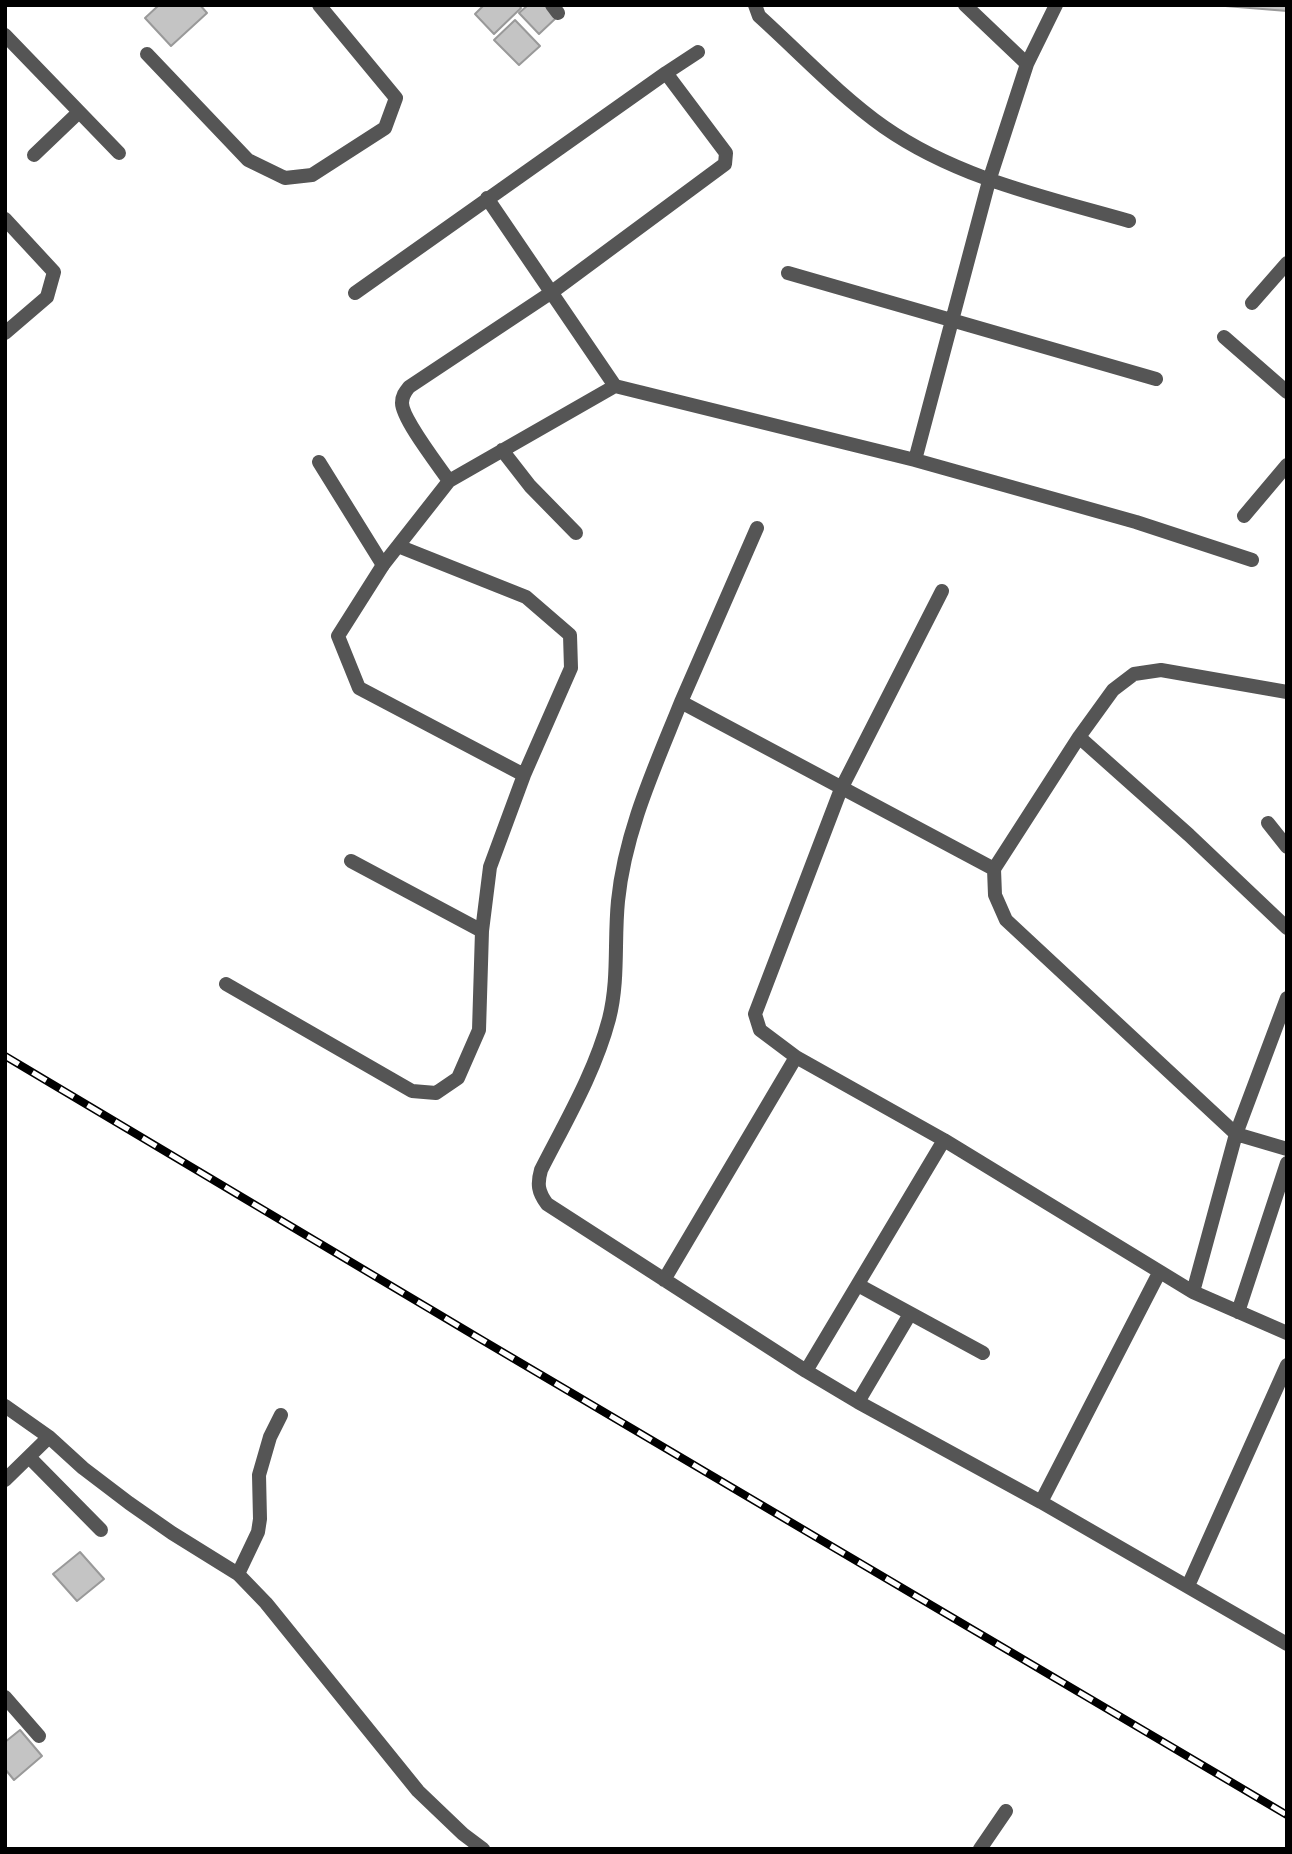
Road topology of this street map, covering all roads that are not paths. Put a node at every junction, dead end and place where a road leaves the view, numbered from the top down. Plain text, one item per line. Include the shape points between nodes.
1 (319, 5) edge
2 (755, 5) edge
3 (965, 5) edge
4 (1056, 5) edge
5 (5, 34) edge
6 (698, 52) dead end
7 (147, 54) dead end
8 (1027, 64) junction
9 (666, 74) junction
10 (79, 112) junction
11 (119, 153) dead end
12 (34, 155) dead end
13 (989, 181) junction
14 (486, 198) junction
15 (5, 219) edge
16 (1129, 221) dead end
17 (1287, 263) edge
18 (788, 273) dead end
19 (552, 292) junction
20 (355, 293) dead end
21 (1252, 303) dead end
22 (951, 321) junction
23 (5, 333) edge
24 (1224, 337) dead end
25 (1156, 379) dead end
26 (615, 386) junction
27 (1287, 392) edge
28 (502, 450) junction
29 (915, 460) junction
30 (319, 462) dead end
31 (1287, 465) edge
32 (449, 481) junction
33 (1244, 516) dead end
34 (757, 528) dead end
35 (576, 533) dead end
36 (398, 546) junction
37 (1252, 560) dead end
38 (383, 565) junction
39 (942, 591) dead end
40 (1287, 692) edge
41 (681, 702) junction
42 (1080, 737) junction
43 (524, 775) junction
44 (841, 789) junction
45 (1268, 823) dead end
46 (1287, 847) edge
47 (351, 861) dead end
48 (994, 869) junction
49 (1287, 928) edge
50 (482, 930) junction
51 (226, 984) dead end
52 (1287, 998) edge
53 (796, 1057) junction
54 (1236, 1134) junction
55 (944, 1140) junction
56 (1283, 1147) edge
57 (1287, 1163) edge
58 (1158, 1273) junction
59 (664, 1280) junction
60 (858, 1285) junction
61 (1193, 1292) junction
62 (1238, 1312) junction
63 (910, 1314) junction
64 (1287, 1333) edge
65 (983, 1353) dead end
66 (1287, 1365) edge
67 (806, 1371) junction
68 (858, 1402) junction
69 (5, 1406) edge
70 (281, 1415) dead end
71 (49, 1437) junction
72 (29, 1457) junction
73 (5, 1480) edge
74 (1041, 1502) junction
75 (101, 1530) dead end
76 (238, 1574) junction
77 (1188, 1586) junction
78 (1287, 1644) edge
79 (5, 1696) edge
80 (39, 1735) dead end
81 (1006, 1811) dead end
82 (483, 1849) edge
83 (980, 1849) edge

1 - 7 street via 396,98 385,128 312,175 285,178 248,160
2 - 13 street via 760,16 884,127
3 - 8 street
4 - 8 street
5 - 10 street
6 - 9 street
8 - 13 street
9 - 14 street
9 - 19 street via 726,153 725,164
10 - 11 street
10 - 12 street
13 - 16 street
13 - 22 street
14 - 19 street
14 - 20 street
15 - 23 street via 54,272 47,297
17 - 21 street
18 - 22 street
19 - 26 street
19 - 32 street via 403,394 408,419
22 - 25 street
22 - 29 street
24 - 27 street
26 - 28 street
26 - 29 street
28 - 32 street
28 - 35 street
29 - 37 street
30 - 38 street
31 - 33 street
32 - 36 street
34 - 41 street
36 - 38 street
36 - 43 street via 526,597 570,635 571,668
38 - 43 street via 338,636 359,688
39 - 44 street
40 - 42 street via 1161,670 1134,674 1113,690
41 - 44 street
41 - 59 street via 637,812 625,860 618,902 616,977 600,1050 538,1182 547,1204
42 - 48 street
42 - 49 street
43 - 50 street via 490,867
44 - 48 street
44 - 53 street via 755,1014 760,1030
45 - 46 street
47 - 50 street
48 - 54 street via 995,895 1006,919
50 - 51 street via 479,1030 457,1077 436,1093 412,1091
52 - 54 street
53 - 55 street
53 - 59 street
54 - 56 street
54 - 61 street
55 - 58 street
55 - 60 street
57 - 62 street
58 - 61 street
58 - 74 street
59 - 67 street
60 - 63 street
60 - 67 street
61 - 62 street
62 - 64 street
63 - 65 street
63 - 68 street
66 - 77 street
67 - 68 street
68 - 74 street
69 - 71 street
70 - 76 street via 259,1475 258,1532
71 - 72 street
71 - 76 street via 129,1503
72 - 73 street
72 - 75 street
74 - 77 street
76 - 82 street via 418,1791
77 - 78 street
79 - 80 street
81 - 83 street

